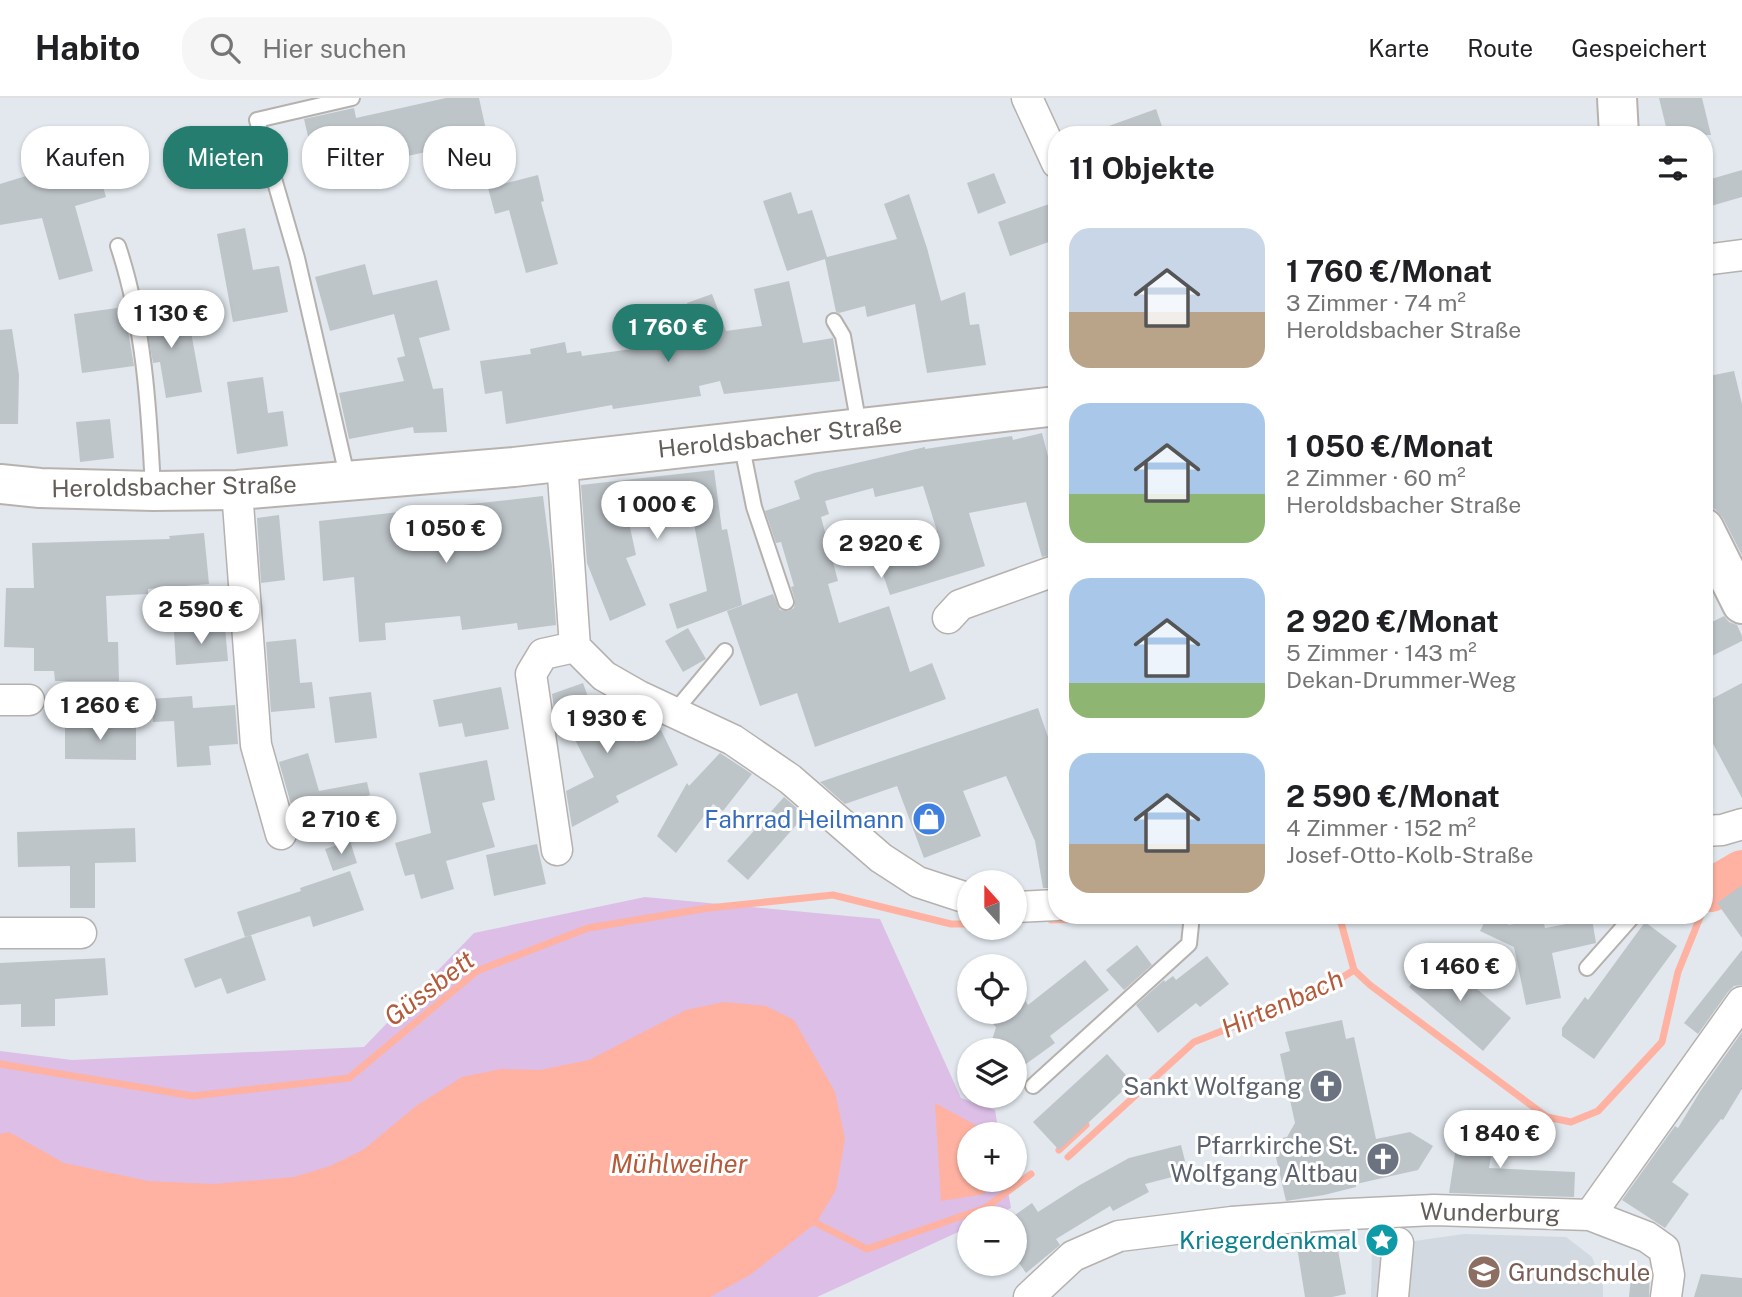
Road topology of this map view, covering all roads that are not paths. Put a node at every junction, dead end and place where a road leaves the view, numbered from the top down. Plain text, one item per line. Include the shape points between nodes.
1 (352, 98) edge
2 (1027, 98) edge
3 (1617, 98) edge
4 (1619, 126) edge
5 (1048, 144) edge
6 (118, 246) dead end
7 (1742, 256) edge
8 (1713, 259) edge
9 (834, 321) dead end
10 (1048, 407) edge
11 (859, 427) junction
12 (740, 440) junction
13 (562, 461) junction
14 (348, 481) junction
15 (0, 484) edge
16 (237, 490) junction
17 (153, 491) junction
18 (1713, 546) edge
19 (1048, 573) edge
20 (786, 602) dead end
21 (1742, 604) edge
22 (948, 618) dead end
23 (575, 647) junction
24 (725, 651) dead end
25 (675, 711) junction
26 (1742, 824) edge
27 (1713, 830) edge
28 (281, 834) dead end
29 (557, 850) dead end
30 (957, 896) edge
31 (1048, 905) edge
32 (1027, 906) edge
33 (1191, 924) edge
34 (1624, 924) edge
35 (0, 933) edge
36 (81, 933) dead end
37 (1587, 968) dead end
38 (1742, 1002) edge
39 (1033, 1086) dead end
40 (1590, 1215) junction
41 (1398, 1244) dead end
42 (1029, 1297) edge
43 (1392, 1297) edge
44 (1667, 1297) edge

1 - 14 lane via 257,120 297,258
2 - 5 street
3 - 4 street
6 - 17 lane via 136,316 150,414
7 - 8 street
9 - 11 lane via 843,336
10 - 11 street, Heroldsbacher Straße
11 - 12 street, Heroldsbacher Straße
12 - 13 street, Heroldsbacher Straße
12 - 20 lane via 754,507
13 - 14 street, Heroldsbacher Straße
13 - 23 street
14 - 16 street, Heroldsbacher Straße
15 - 17 street, Heroldsbacher Straße
16 - 17 street, Heroldsbacher Straße
16 - 28 street via 256,745
18 - 21 street
19 - 22 street via 960,605
23 - 25 street via 604,676
23 - 29 street via 543,654 531,674
24 - 25 lane
25 - 30 street via 733,740 790,779 881,858 918,882
26 - 27 street
31 - 32 street
33 - 39 lane via 1189,944
34 - 37 lane
35 - 36 street
38 - 40 street
40 - 42 street, Wunderburg via 1381,1211 1119,1236 1073,1256
40 - 44 street, Wunderburg via 1647,1237 1664,1249
41 - 43 street

